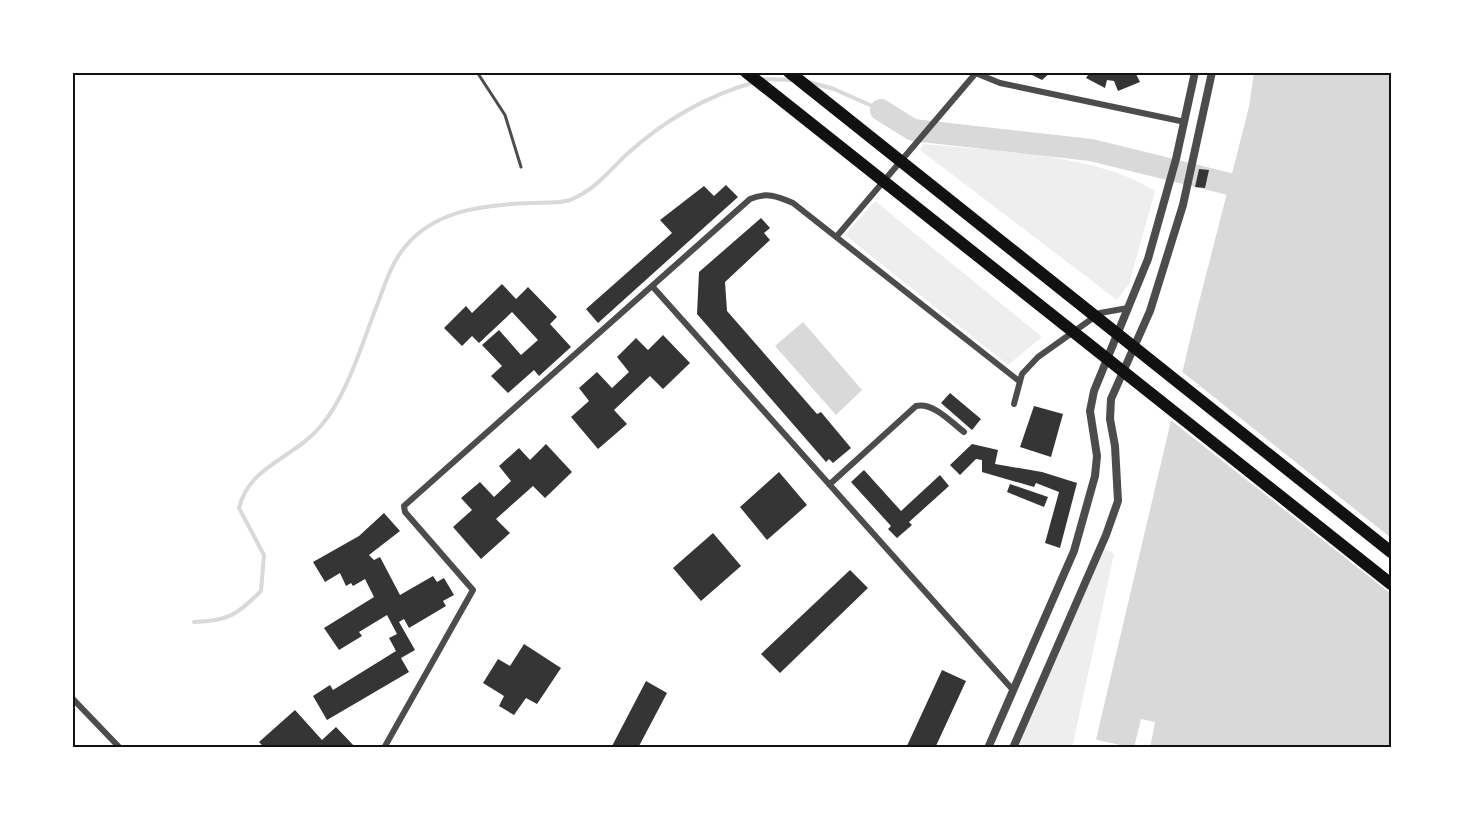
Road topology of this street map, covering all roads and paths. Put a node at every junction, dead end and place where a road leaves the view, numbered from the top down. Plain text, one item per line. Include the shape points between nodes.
1 (477, 72) edge
2 (746, 72) edge
3 (789, 72) edge
4 (1195, 72) edge
5 (1212, 72) edge
6 (974, 73) edge
7 (1185, 122) junction
8 (521, 167) dead end
9 (837, 236) junction
10 (652, 286) junction
11 (1128, 308) junction
12 (1019, 381) junction
13 (1014, 404) dead end
14 (964, 432) dead end
15 (830, 484) junction
16 (1391, 552) edge
17 (1391, 584) edge
18 (1013, 690) junction
19 (72, 699) edge
20 (120, 748) edge
21 (384, 748) edge
22 (988, 748) edge
23 (1013, 748) edge

1 - 8 lane via 505,115
2 - 17 highway
3 - 16 highway
4 - 7 street
5 - 23 street via 1183,206 1150,311 1111,399 1118,501
6 - 7 street via 1000,83
6 - 9 street
7 - 11 street via 1148,259
9 - 10 street via 793,203 761,194 750,199
9 - 12 street
10 - 15 street
10 - 21 street via 404,506 405,513 473,590
11 - 12 street via 1100,313 1085,322 1038,357
11 - 18 street via 1094,391 1090,411 1095,477 1074,551
12 - 13 street
14 - 15 street via 940,413 916,406
15 - 18 street
18 - 22 street
19 - 20 street

